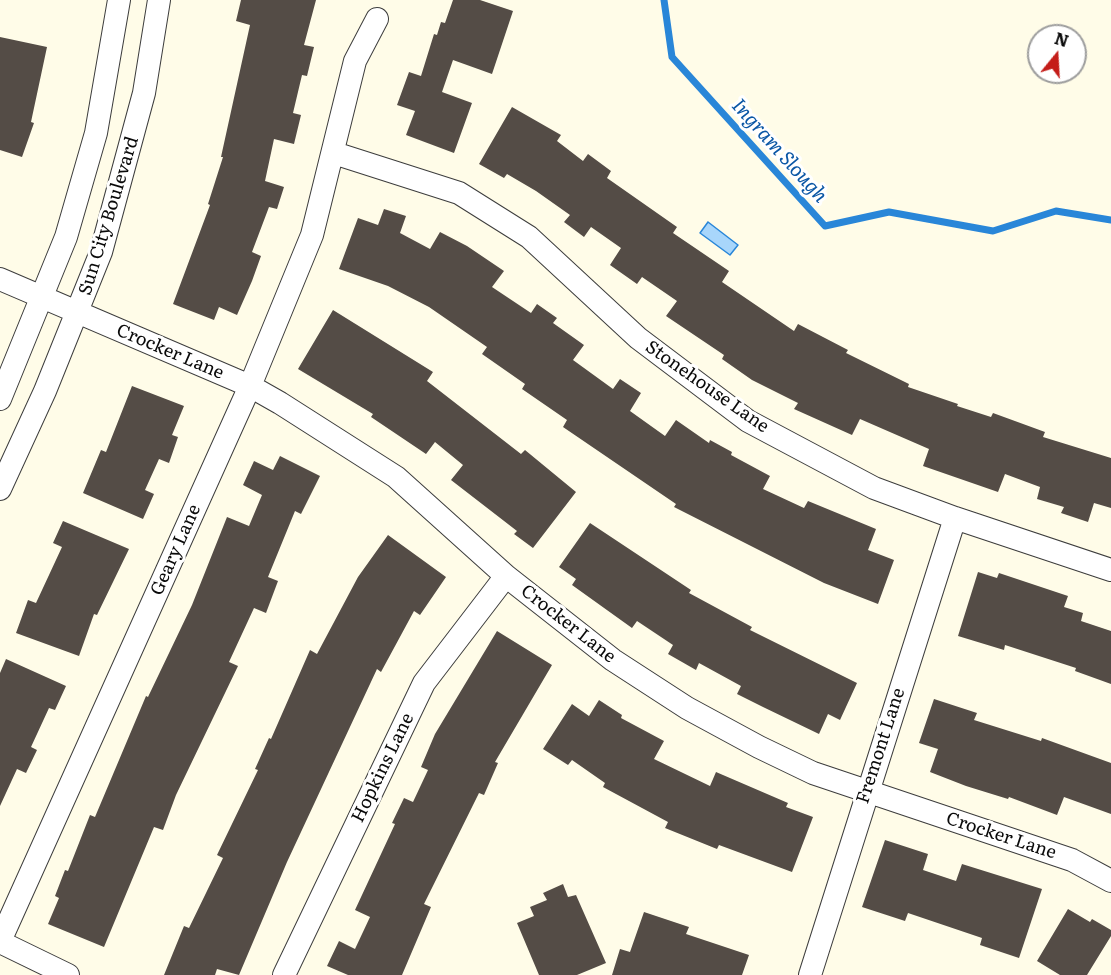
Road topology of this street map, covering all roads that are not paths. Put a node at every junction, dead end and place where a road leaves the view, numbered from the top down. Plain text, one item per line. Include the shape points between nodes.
1 (119, 0) edge
2 (159, 0) edge
3 (377, 19) dead end
4 (334, 153) junction
5 (0, 279) edge
6 (60, 305) junction
7 (250, 386) junction
8 (0, 399) edge
9 (0, 489) edge
10 (955, 518) junction
11 (1111, 570) edge
12 (506, 576) junction
13 (867, 792) junction
14 (1111, 881) edge
15 (0, 941) edge
16 (68, 975) edge
17 (284, 975) edge
18 (810, 975) edge

1 - 6 street, Sun City Boulevard via 96,133 66,237
2 - 6 street, Sun City Boulevard via 144,93 101,252
3 - 4 street, Geary Lane via 355,61
4 - 7 street, Geary Lane via 312,235
4 - 10 street, Stonehouse Lane via 459,193 529,237 639,338 748,421 874,488
5 - 6 street, Crocker Lane
6 - 7 street, Crocker Lane
6 - 8 street, Sun City Boulevard
6 - 9 street, Sun City Boulevard
7 - 12 street, Crocker Lane via 396,477
7 - 15 street, Geary Lane
10 - 11 street, Stonehouse Lane
10 - 13 street, Fremont Lane
12 - 13 street, Crocker Lane via 613,660 687,708 804,768
12 - 17 street, Hopkins Lane via 424,683
13 - 14 street, Crocker Lane via 1072,860
13 - 18 street, Fremont Lane
15 - 16 street

